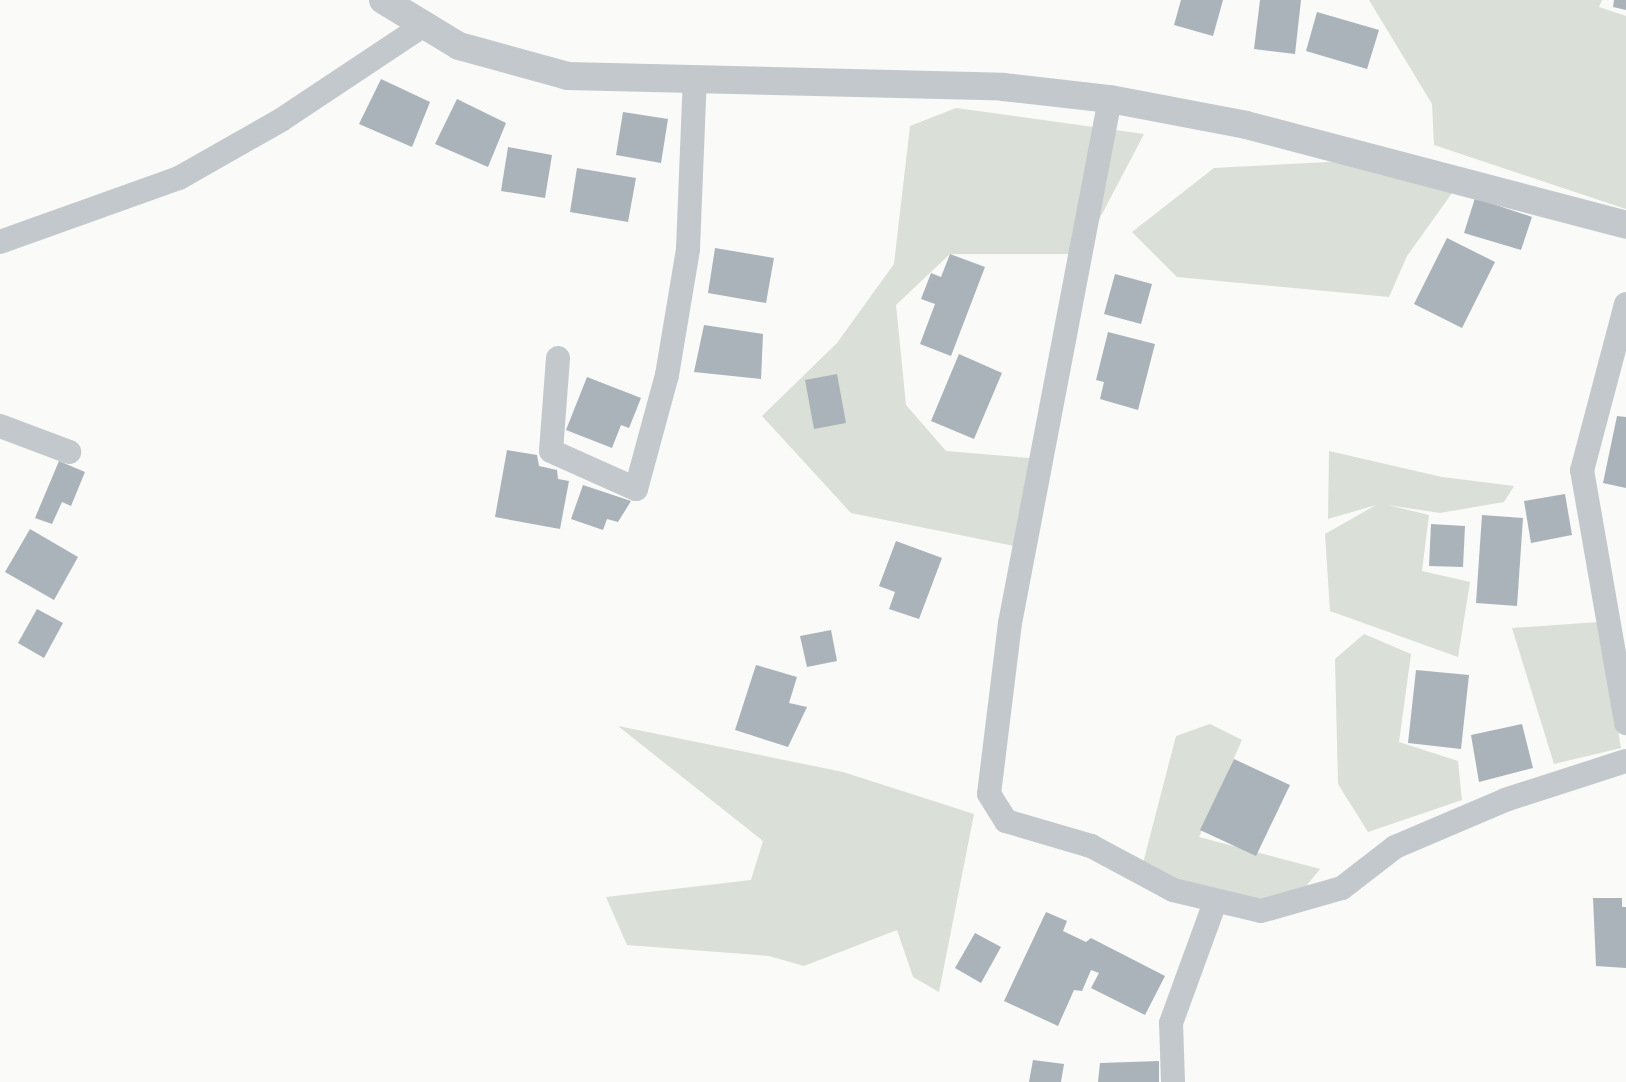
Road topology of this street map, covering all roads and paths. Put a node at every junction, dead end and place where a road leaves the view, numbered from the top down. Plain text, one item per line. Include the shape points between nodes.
1 (383, 0) edge
2 (424, 25) junction
3 (695, 78) junction
4 (1110, 99) junction
5 (1626, 225) edge
6 (0, 242) edge
7 (1626, 304) edge
8 (558, 358) dead end
9 (0, 426) edge
10 (69, 452) dead end
11 (1626, 723) edge
12 (1626, 761) edge
13 (1215, 902) junction
14 (1173, 1082) edge

1 - 2 street
2 - 3 street via 459,46 568,76
2 - 6 street via 282,120 179,178
3 - 4 street via 1003,87
3 - 8 street via 688,249 667,374 636,489 551,451
4 - 5 street via 1246,125
4 - 13 street via 1010,623 988,794 1006,821 1091,846 1173,890
7 - 11 street via 1582,470
9 - 10 street
12 - 13 street via 1505,800 1395,847 1333,891 1261,911
13 - 14 street via 1171,1023

